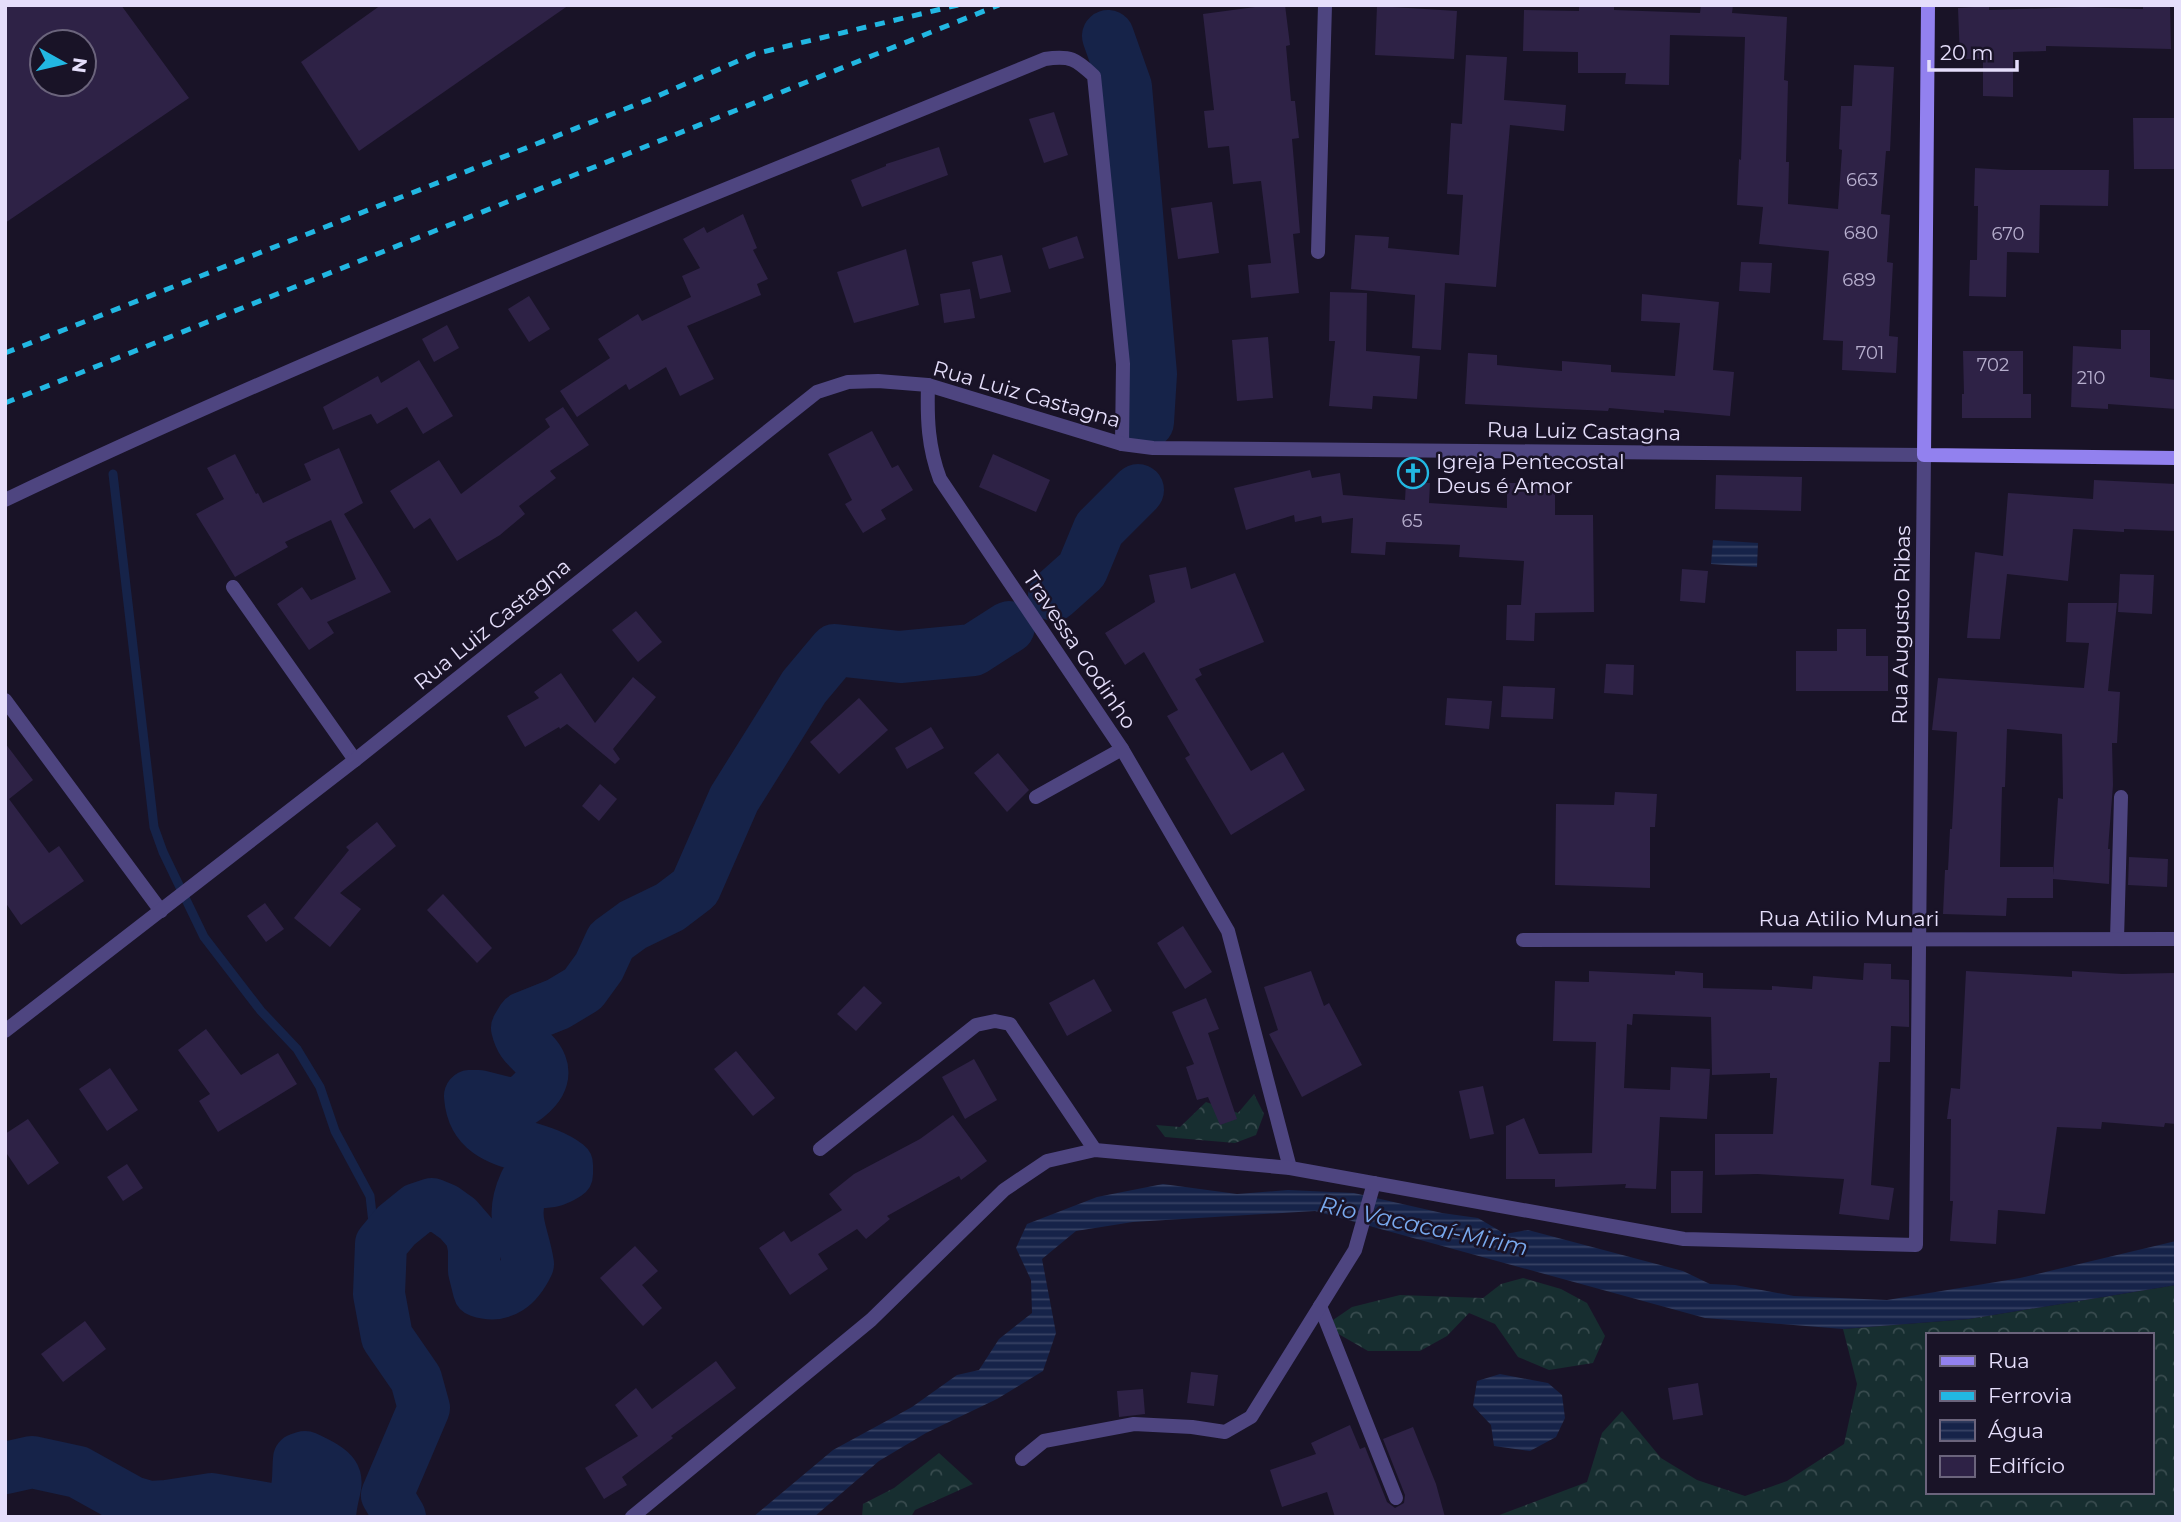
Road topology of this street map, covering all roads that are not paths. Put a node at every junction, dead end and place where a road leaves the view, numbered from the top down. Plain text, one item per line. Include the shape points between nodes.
1 (1325, 5) edge
2 (1928, 5) edge
3 (1318, 252) dead end
4 (928, 385) junction
5 (1122, 444) junction
6 (1924, 455) junction
7 (2176, 458) edge
8 (5, 500) edge
9 (233, 587) dead end
10 (5, 700) edge
11 (1122, 749) junction
12 (355, 760) junction
13 (1036, 797) dead end
14 (2121, 797) dead end
15 (161, 911) junction
16 (1919, 939) junction
17 (2117, 939) junction
18 (2176, 939) edge
19 (1523, 940) dead end
20 (5, 1031) edge
21 (820, 1149) dead end
22 (1095, 1150) junction
23 (1290, 1168) junction
24 (1374, 1184) junction
25 (1320, 1306) junction
26 (1022, 1459) dead end
27 (1396, 1498) dead end
28 (632, 1517) edge

1 - 3 street
2 - 6 street, Rua Augusto Ribas
4 - 5 street, Rua Luiz Castagna
4 - 11 street, Travessa Godinho via 928,434 940,479
4 - 12 street, Rua Luiz Castagna via 878,380 848,382 817,392
5 - 6 street, Rua Luiz Castagna via 1153,448
5 - 8 street via 1123,365 1094,76 1076,60 1061,57 1045,59 306,362
6 - 7 street, Rua Luiz Castagna
6 - 16 street, Rua Augusto Ribas
9 - 12 street
10 - 15 street
11 - 13 street
11 - 23 street, Travessa Godinho via 1228,931
12 - 15 street, Rua Luiz Castagna
14 - 17 street
15 - 20 street, Rua Luiz Castagna
16 - 17 street, Rua Atilio Munari
16 - 19 street, Rua Atilio Munari
16 - 24 street, Rua Augusto Ribas via 1916,1245 1684,1239
17 - 18 street, Rua Atilio Munari
21 - 22 street via 976,1025 995,1021 1010,1024
22 - 23 street
22 - 28 street via 1046,1161 1004,1190 872,1320
23 - 24 street
24 - 25 street via 1355,1250
25 - 26 street via 1251,1418 1225,1432 1134,1424 1044,1441
25 - 27 street

